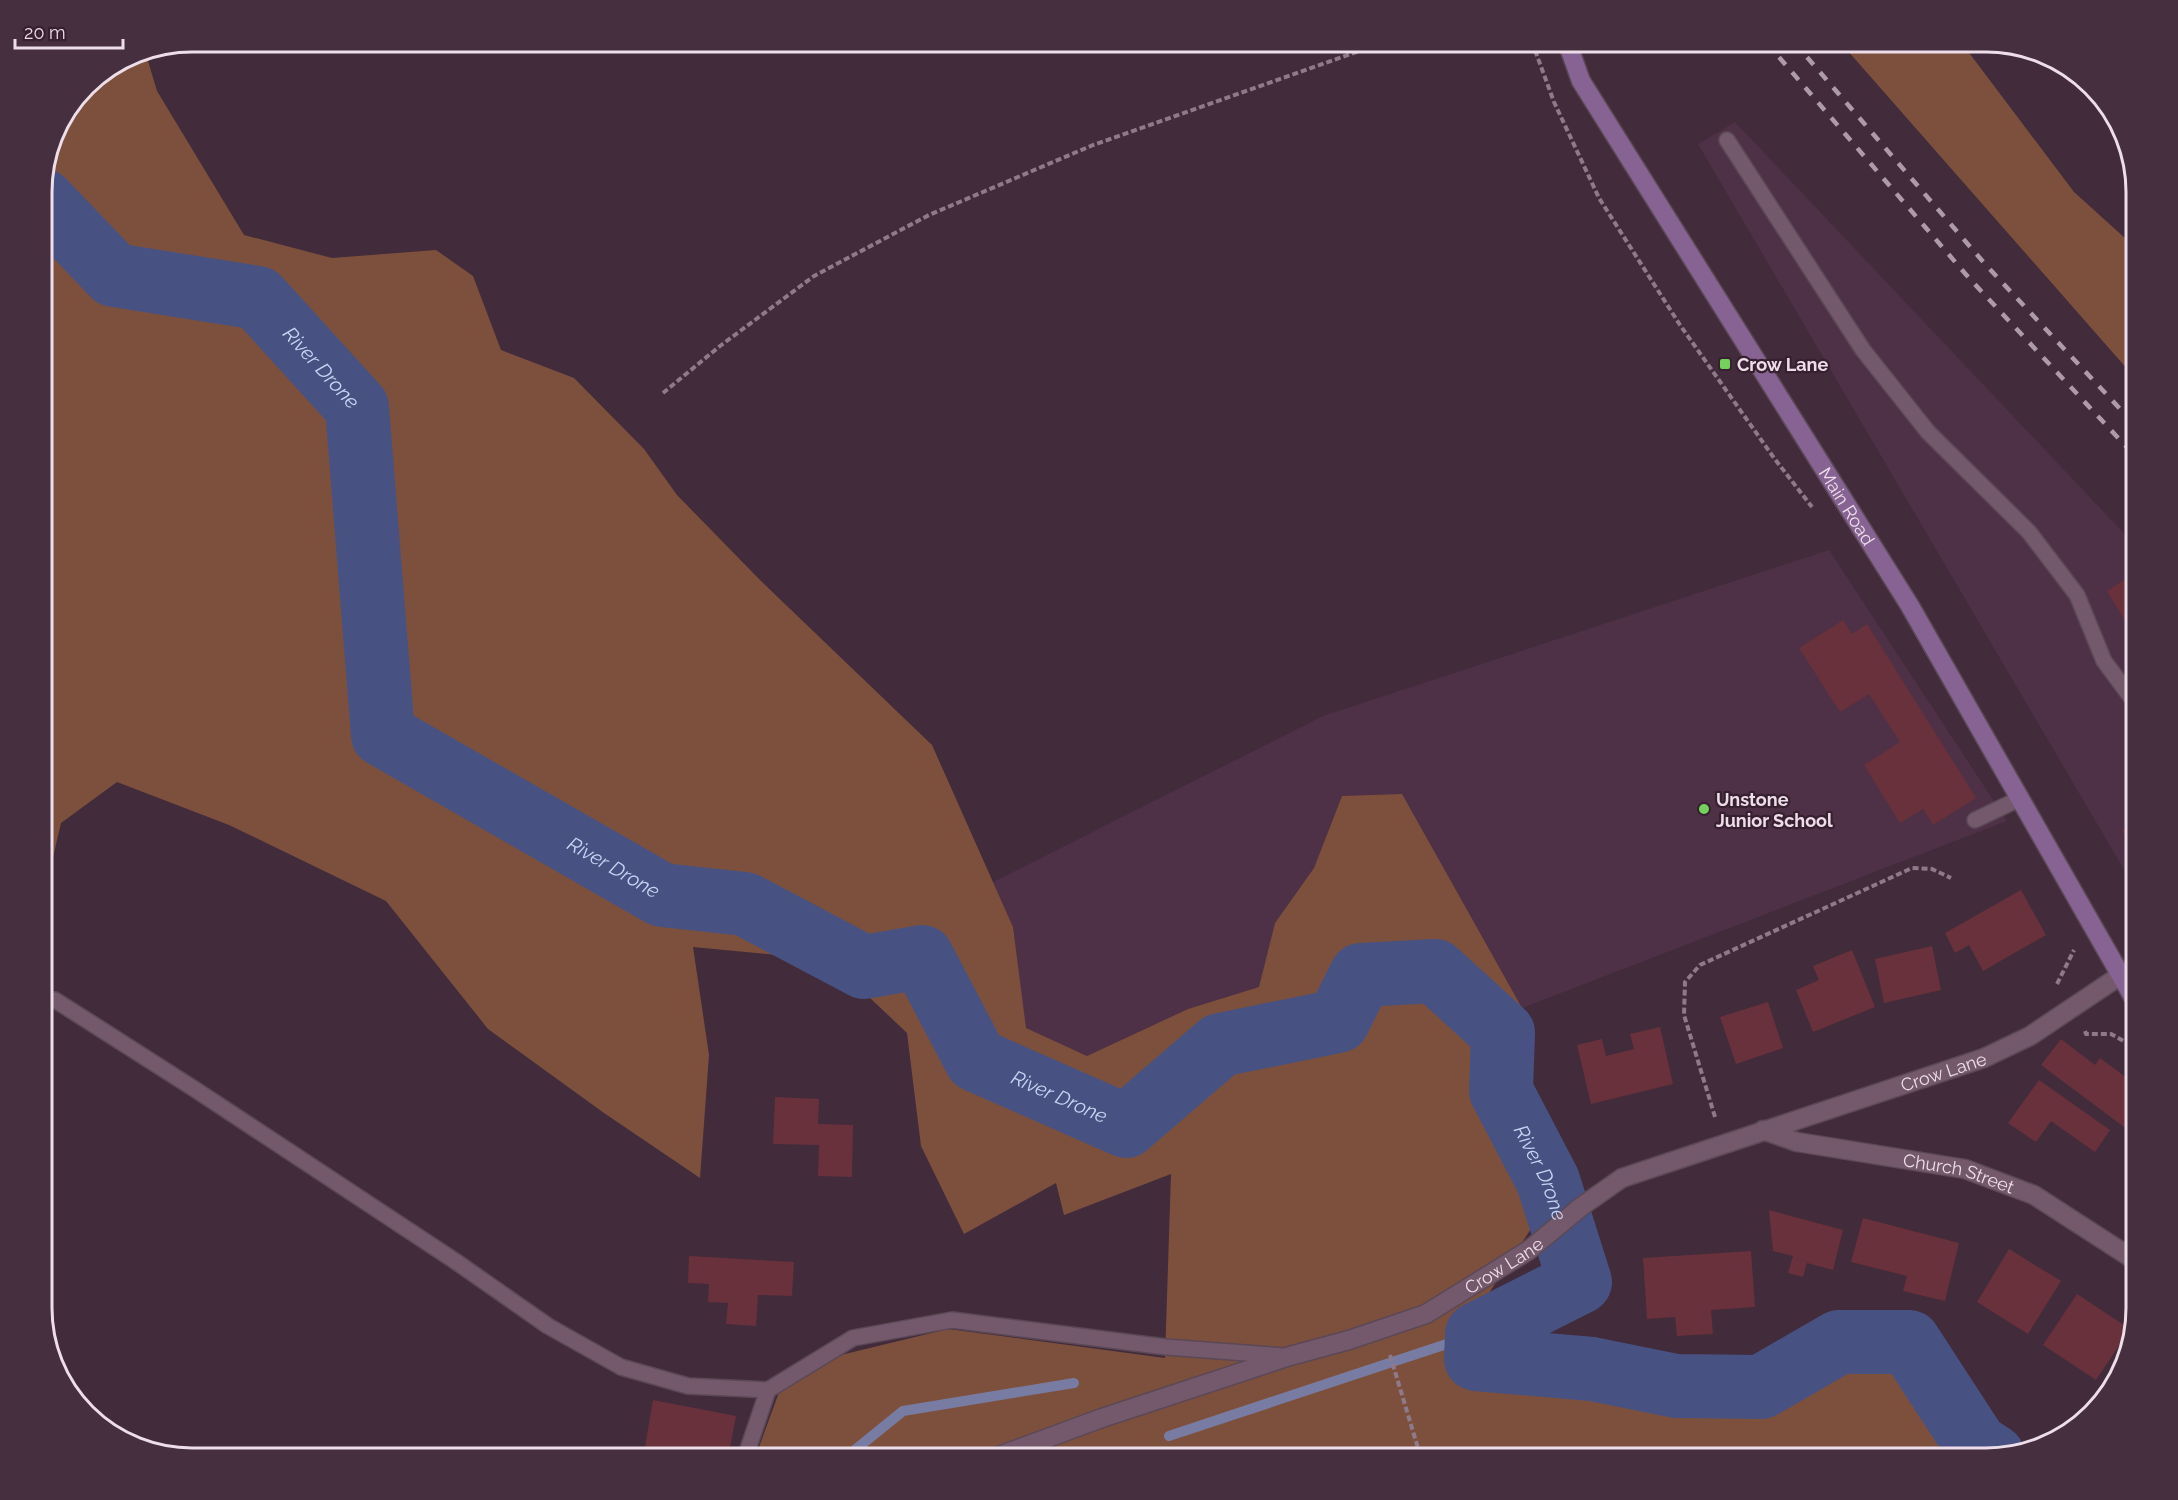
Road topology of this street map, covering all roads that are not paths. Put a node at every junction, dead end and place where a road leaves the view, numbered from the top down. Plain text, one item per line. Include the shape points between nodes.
1 (1571, 52) edge
2 (1727, 140) dead end
3 (2126, 691) edge
4 (2019, 800) junction
5 (1975, 820) dead end
6 (2121, 975) junction
7 (2126, 984) edge
8 (55, 1000) dead end
9 (1763, 1130) junction
10 (2126, 1255) edge
11 (1290, 1356) junction
12 (768, 1390) junction
13 (748, 1448) edge
14 (1020, 1448) edge

1 - 4 main road, Main Road via 1581,81 1910,606
2 - 3 lane via 1863,350 1928,432 2029,532 2077,595 2104,661
4 - 5 lane
4 - 6 main road, Main Road
6 - 7 main road, Main Road
6 - 9 street, Crow Lane via 2030,1036 1984,1058
8 - 12 lane via 548,1326 621,1367 688,1386
9 - 10 street, Church Street via 1797,1142 1965,1169 2034,1195
9 - 11 street, Crow Lane via 1622,1178 1529,1250 1426,1314
11 - 12 lane via 1166,1347 952,1320 853,1338
11 - 14 street, Crow Lane
12 - 13 lane

